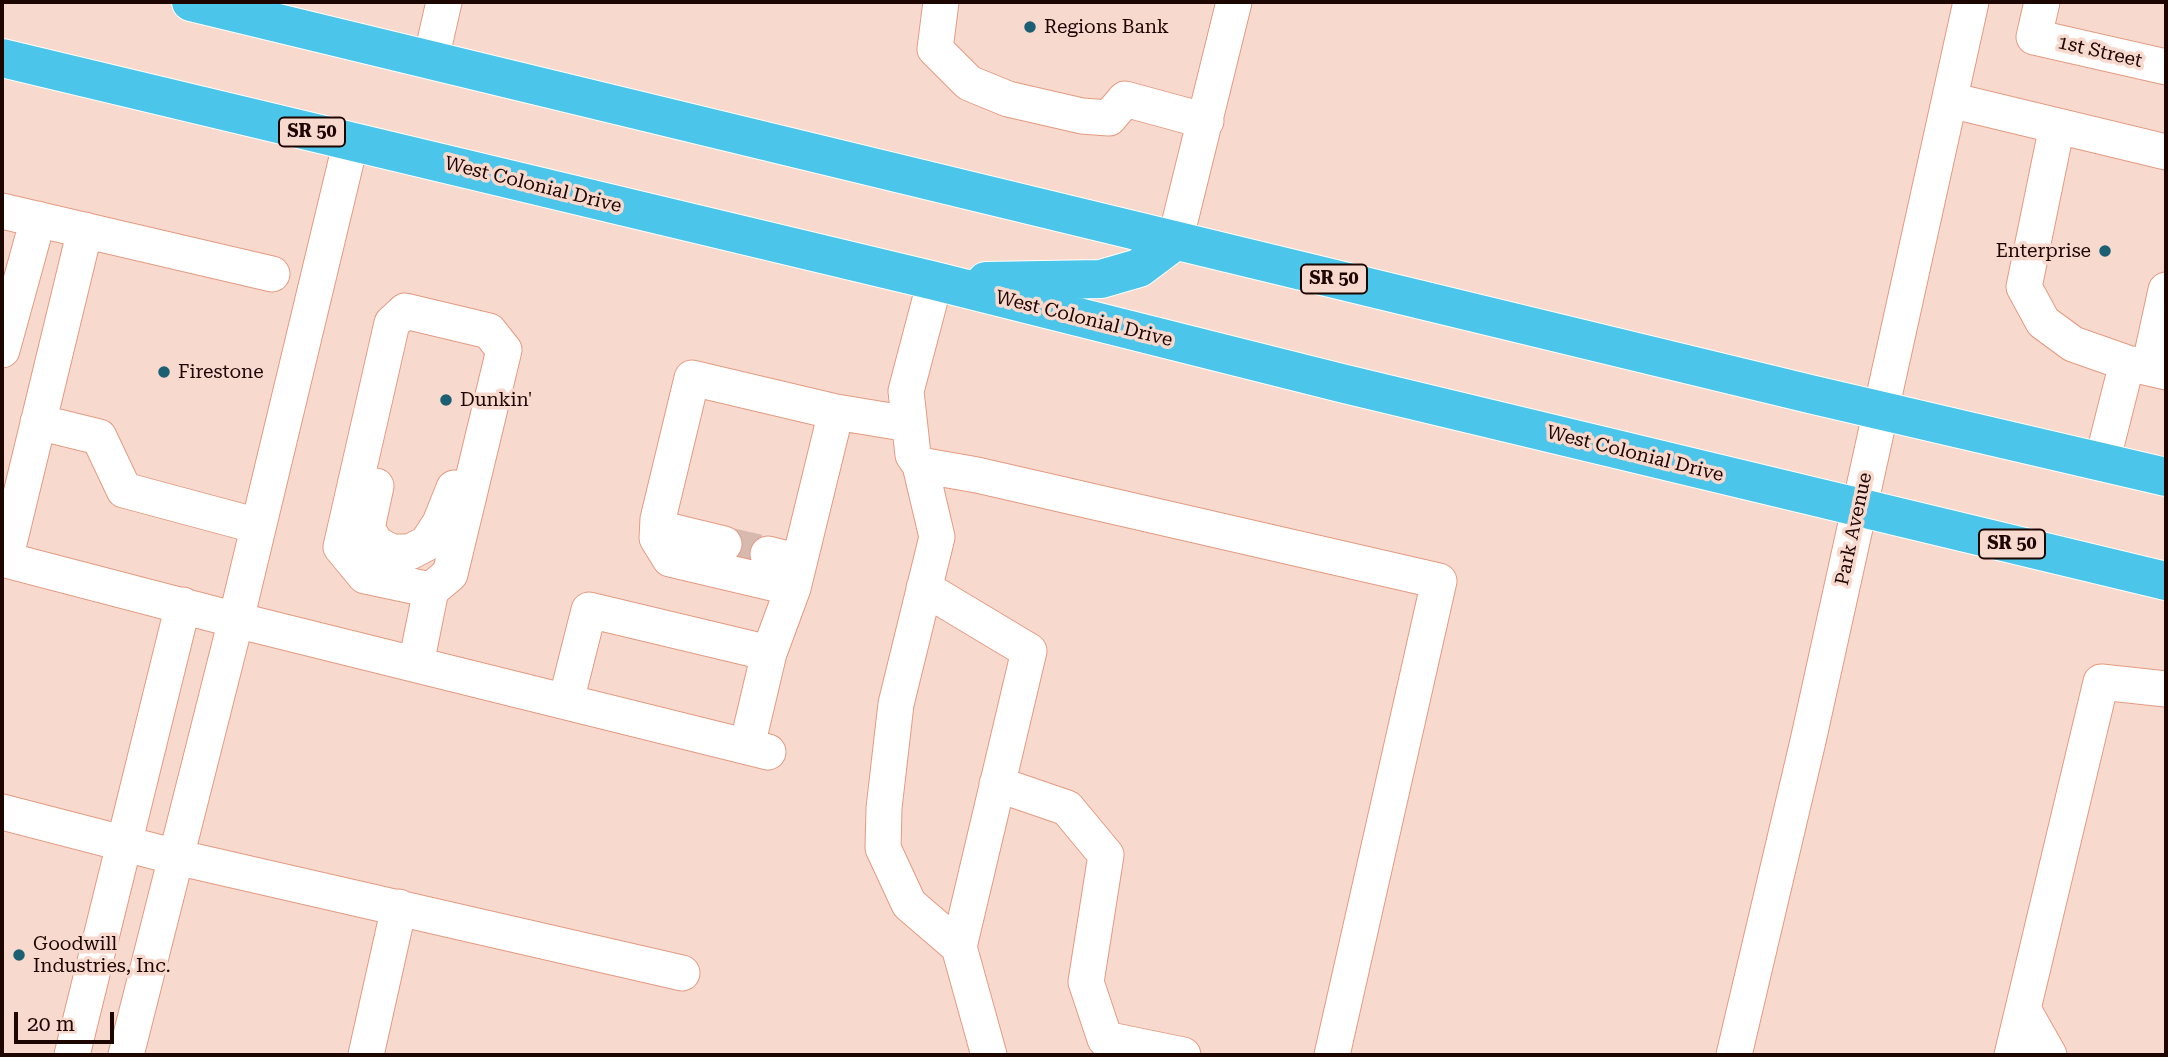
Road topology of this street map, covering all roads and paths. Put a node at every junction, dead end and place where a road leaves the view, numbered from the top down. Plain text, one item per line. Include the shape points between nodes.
1 (191, 2) edge
2 (444, 2) edge
3 (941, 2) edge
4 (1234, 2) edge
5 (1971, 2) edge
6 (2042, 2) edge
7 (2, 58) edge
8 (431, 59) junction
9 (2166, 68) edge
10 (1950, 100) junction
11 (1206, 121) junction
12 (2057, 126) junction
13 (351, 141) junction
14 (2166, 152) edge
15 (2, 211) edge
16 (38, 219) junction
17 (85, 230) junction
18 (1175, 241) junction
19 (325, 253) junction
20 (272, 274) junction
21 (935, 281) junction
22 (2166, 290) edge
23 (431, 317) junction
24 (308, 320) junction
25 (492, 335) junction
26 (2, 350) edge
27 (2148, 368) edge
28 (1880, 411) junction
29 (836, 412) junction
30 (38, 422) junction
31 (909, 424) junction
32 (2102, 462) junction
33 (919, 465) junction
34 (2166, 477) edge
35 (1858, 508) junction
36 (258, 526) junction
37 (657, 528) junction
38 (724, 544) tunnel mouth
39 (3, 559) edge
40 (787, 568) junction
41 (2166, 581) edge
42 (925, 588) junction
43 (432, 590) junction
44 (183, 605) junction
45 (236, 620) junction
46 (769, 653) junction
47 (415, 664) junction
48 (2166, 690) edge
49 (566, 701) junction
50 (998, 784) junction
51 (2, 812) edge
52 (125, 845) junction
53 (176, 857) junction
54 (399, 907) junction
55 (960, 947) junction
56 (682, 973) dead end
57 (2023, 1009) junction
58 (72, 1055) edge
59 (125, 1055) edge
60 (366, 1055) edge
61 (989, 1055) edge
62 (1183, 1055) edge
63 (1332, 1055) edge
64 (1734, 1055) edge
65 (2012, 1055) edge
66 (2049, 1055) edge

1 - 8 highway, SR 50
2 - 8 street
3 - 11 street via 935,49 969,83 1008,99 1082,116 1109,118 1125,99
4 - 11 street
5 - 10 street, Park Avenue
6 - 9 street, 1st Street via 2034,37
7 - 13 highway, West Colonial Drive / SR 50
8 - 18 highway, SR 50
10 - 12 street
10 - 28 street, Park Avenue
11 - 18 street
12 - 14 street
12 - 27 street via 2024,287 2043,321 2073,344
13 - 19 street
13 - 21 highway, West Colonial Drive / SR 50
15 - 16 street
16 - 17 street
16 - 26 street
17 - 20 street
17 - 30 street
18 - 21 highway via 1139,268 1101,279
18 - 28 highway, SR 50
19 - 20 street
19 - 24 street
20 - 24 street
21 - 31 street via 906,391
21 - 35 highway, West Colonial Drive / SR 50
22 - 27 street
23 - 25 street
23 - 25 street via 411,337 367,528 376,544 392,552 410,552 427,543 440,523
23 - 43 street via 405,311 392,323 341,547 365,576
24 - 36 street
25 - 43 street via 504,350 450,574
27 - 32 street
28 - 32 highway, SR 50
28 - 35 street, Park Avenue
29 - 31 street
29 - 37 street via 692,378
29 - 40 street
30 - 36 street via 99,437 124,490
30 - 39 street
31 - 33 street
32 - 34 highway, SR 50
33 - 42 street via 937,537
33 - 63 street via 1439,581
35 - 41 highway, West Colonial Drive / SR 50
35 - 64 street, Park Avenue
36 - 45 street
37 - 38 street
37 - 40 street via 657,538 670,559
39 - 44 street
40 - 46 street
42 - 50 street via 1029,651
42 - 55 street via 896,704 883,848 909,904
43 - 47 street
44 - 45 street
44 - 52 street
45 - 47 street
45 - 53 street
46 - 49 street via 589,610
46 - 49 street via 758,749
47 - 49 street
48 - 57 street via 2101,682
50 - 55 street
50 - 62 street via 1067,808 1106,855 1086,982 1105,1039
51 - 52 street
52 - 53 street
52 - 58 street
53 - 54 street
53 - 59 street
54 - 56 street
54 - 60 street
55 - 61 street
57 - 65 street
57 - 66 street

